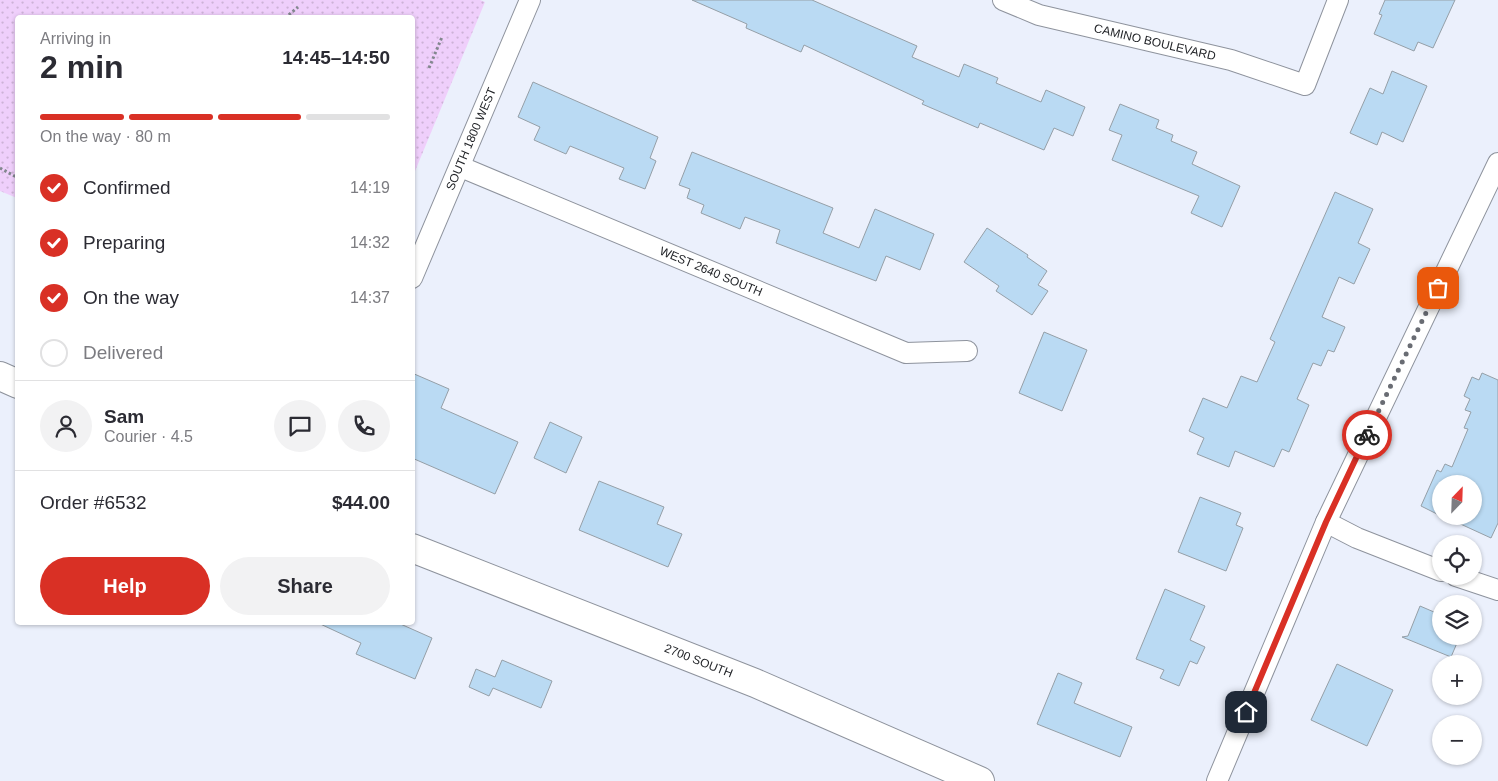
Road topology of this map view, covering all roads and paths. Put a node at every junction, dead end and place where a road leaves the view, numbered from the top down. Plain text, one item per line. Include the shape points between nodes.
1 (530, 0) edge
2 (1003, 0) edge
3 (1338, 0) edge
4 (298, 7) dead end
5 (289, 15) edge
6 (442, 37) dead end
7 (429, 68) dead end
8 (1498, 162) edge
9 (461, 167) junction
10 (0, 168) edge
11 (15, 176) edge
12 (415, 271) edge
13 (967, 351) dead end
14 (0, 376) edge
15 (15, 383) edge
16 (1326, 522) junction
17 (415, 549) edge
18 (1432, 567) edge
19 (1482, 585) edge
20 (1498, 590) edge
21 (980, 781) edge
22 (1216, 781) edge

1 - 9 street, SOUTH 1800 WEST
2 - 3 street, CAMINO BOULEVARD via 1039,15 1231,60 1305,85
4 - 5 path
6 - 7 path
8 - 16 street
9 - 12 street, SOUTH 1800 WEST
9 - 13 street, WEST 2640 SOUTH via 906,353
10 - 11 path
14 - 15 main road
16 - 18 street
16 - 22 street
17 - 21 main road, 2700 SOUTH via 755,683
19 - 20 street

